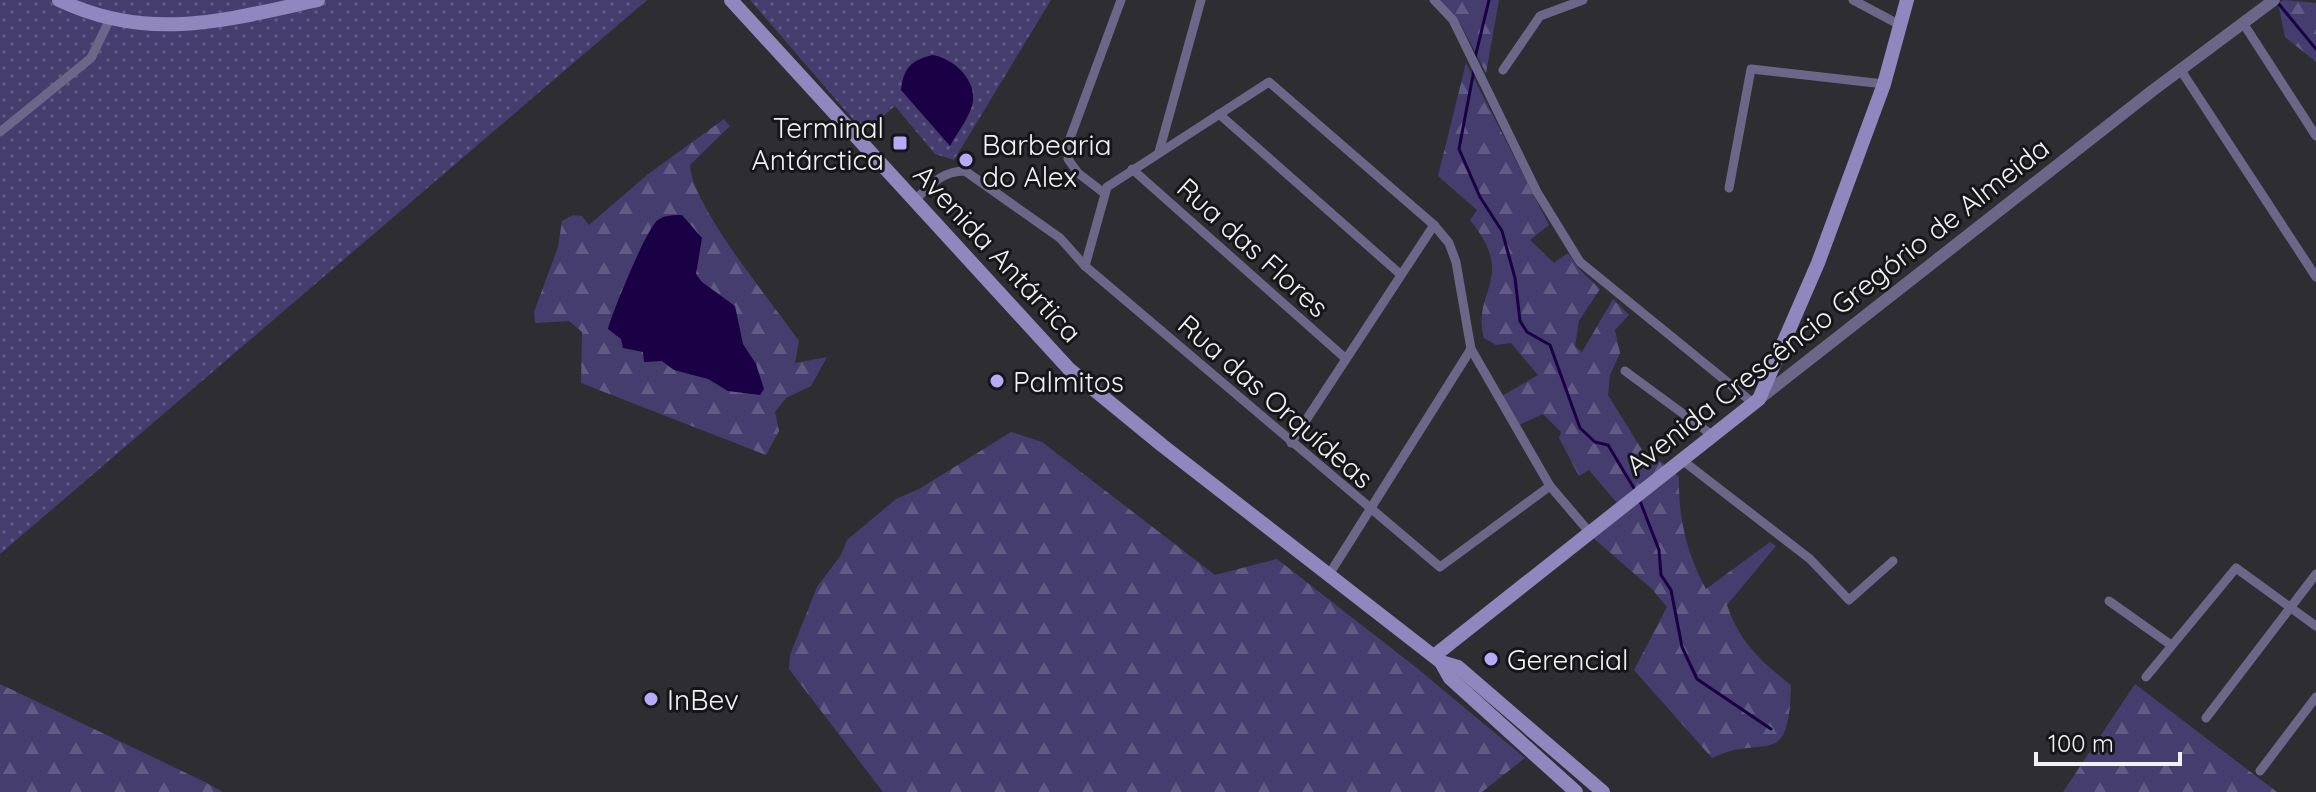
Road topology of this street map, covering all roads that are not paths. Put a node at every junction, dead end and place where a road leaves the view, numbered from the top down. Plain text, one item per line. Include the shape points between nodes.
1 (59, 0) edge
2 (318, 0) edge
3 (731, 0) edge
4 (1121, 0) edge
5 (1201, 0) edge
6 (1434, 0) edge
7 (1583, 0) edge
8 (1853, 0) edge
9 (1907, 0) edge
10 (2274, 0) edge
11 (110, 19) junction
12 (2243, 23) junction
13 (1900, 25) junction
14 (2180, 69) junction
15 (1503, 70) dead end
16 (1884, 84) junction
17 (1219, 114) junction
18 (0, 132) edge
19 (2316, 136) edge
20 (1159, 152) junction
21 (1132, 169) junction
22 (1729, 188) dead end
23 (1104, 193) junction
24 (914, 201) junction
25 (1434, 225) junction
26 (1085, 266) junction
27 (1400, 274) junction
28 (2316, 277) edge
29 (1471, 349) junction
30 (1345, 358) junction
31 (1625, 371) dead end
32 (1756, 401) junction
33 (1712, 435) junction
34 (1291, 443) junction
35 (1682, 460) junction
36 (1550, 486) junction
37 (1368, 508) junction
38 (1591, 534) junction
39 (1893, 561) dead end
40 (1330, 573) junction
41 (2316, 574) edge
42 (2109, 601) dead end
43 (2291, 608) junction
44 (2316, 626) edge
45 (2171, 645) junction
46 (1437, 659) junction
47 (2146, 677) dead end
48 (2316, 697) edge
49 (2206, 718) dead end
50 (2260, 771) dead end
51 (1576, 792) edge
52 (1603, 792) edge

1 - 11 main road
2 - 11 main road via 198,25
3 - 24 main road, Avenida Antártica
4 - 23 street via 1069,141 1068,159
5 - 20 street
6 - 32 street via 1453,20 1537,192 1580,262
7 - 15 street via 1540,16
8 - 13 street
9 - 13 main road
10 - 12 street, Avenida Crescêncio Gregório de Almeida
11 - 18 street via 91,58
12 - 14 street, Avenida Crescêncio Gregório de Almeida
12 - 19 street
13 - 16 main road
14 - 28 street
14 - 32 street, Avenida Crescêncio Gregório de Almeida
16 - 22 street via 1751,69
16 - 32 main road via 1818,263
17 - 20 street
17 - 25 street via 1269,82
17 - 27 street
20 - 21 street
21 - 23 street
21 - 30 street, Rua das Flores
23 - 26 street
24 - 26 street, Rua das Orquídeas via 939,177 965,171 1060,238
24 - 40 main road, Avenida Antártica via 1088,386
25 - 27 street
25 - 29 street via 1456,262
26 - 34 street, Rua das Orquídeas
27 - 30 street
29 - 36 street
29 - 37 street
30 - 34 street
31 - 33 street
32 - 33 main road, Avenida Crescêncio Gregório de Almeida
33 - 35 main road, Avenida Crescêncio Gregório de Almeida
34 - 37 street, Rua das Orquídeas
35 - 38 main road, Avenida Crescêncio Gregório de Almeida
35 - 39 street via 1810,559 1849,600
36 - 37 street, Rua das Orquídeas via 1440,567
36 - 38 street
37 - 40 street
38 - 46 main road, Avenida Crescêncio Gregório de Almeida
40 - 46 main road, Avenida Antártica
41 - 43 street
42 - 45 street
43 - 44 street
43 - 45 street via 2236,568
43 - 49 street
45 - 47 street
46 - 51 main road, Avenida Antártica via 1450,678
46 - 52 main road, Avenida Antártica via 1458,667
48 - 50 street

